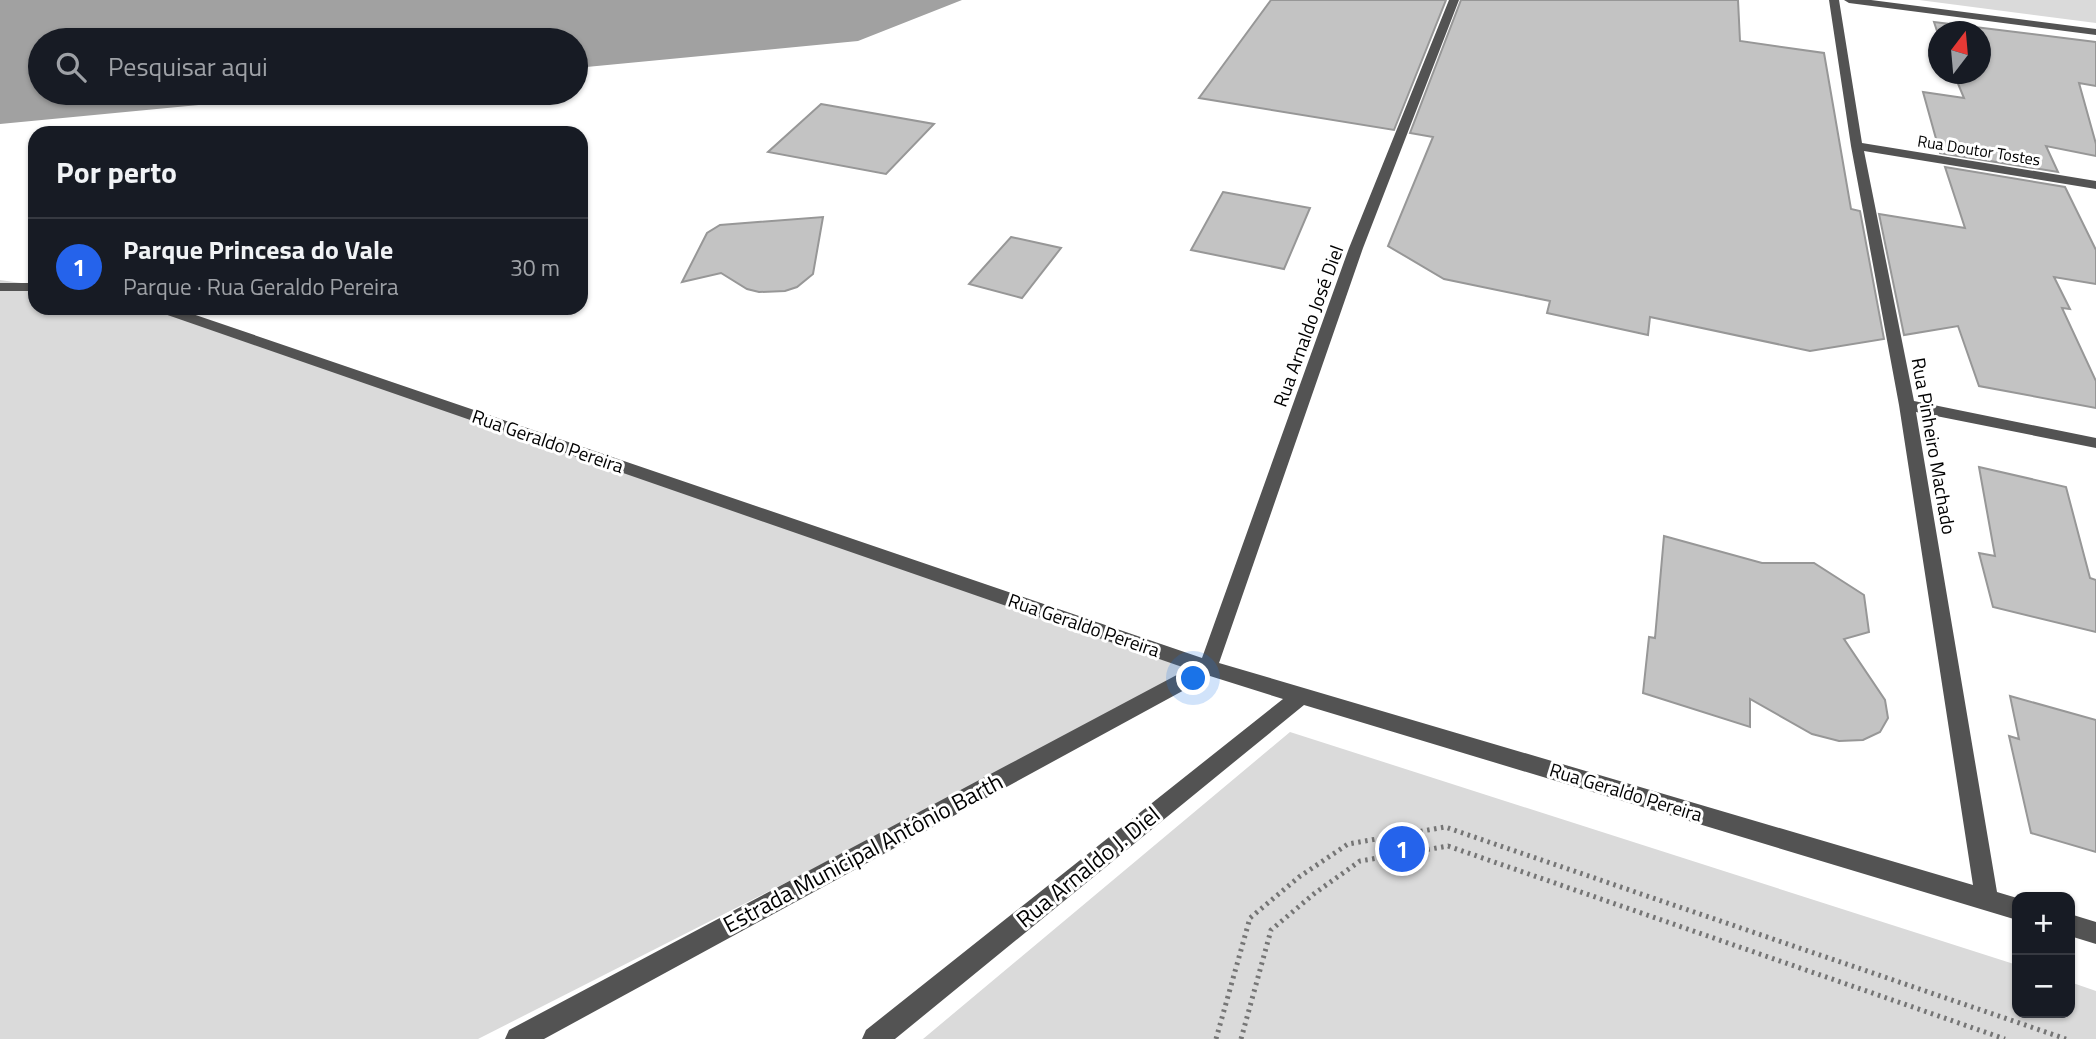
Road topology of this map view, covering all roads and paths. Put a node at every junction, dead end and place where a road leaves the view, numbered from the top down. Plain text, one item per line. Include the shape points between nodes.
1 (1454, 0) edge
2 (1834, 0) edge
3 (1849, 0) edge
4 (2096, 32) edge
5 (1857, 146) junction
6 (2096, 185) edge
7 (0, 287) edge
8 (28, 287) edge
9 (181, 315) edge
10 (1906, 405) junction
11 (2096, 443) edge
12 (1208, 668) junction
13 (1301, 696) junction
14 (1987, 900) junction
15 (2012, 908) edge
16 (2075, 927) edge
17 (2096, 933) edge
18 (518, 1039) edge
19 (875, 1039) edge
20 (1216, 1039) edge
21 (1241, 1039) edge
22 (2005, 1039) edge
23 (2066, 1039) edge

1 - 12 street, Rua Arnaldo José Diel via 1356,248
2 - 5 street, Rua Pinheiro Machado
3 - 4 street
5 - 6 street, Rua Doutor Tostes
5 - 10 street, Rua Pinheiro Machado
7 - 8 street
9 - 12 street, Rua Geraldo Pereira
10 - 11 street
10 - 14 street, Rua Pinheiro Machado
12 - 13 street, Rua Geraldo Pereira
12 - 18 street, Estrada Municipal Antônio Barth
13 - 14 street, Rua Geraldo Pereira
13 - 19 street, Rua Arnaldo J. Diel
14 - 15 street, Rua Geraldo Pereira
16 - 17 street
20 - 23 path via 1251,918 1348,844 1446,827
21 - 22 path via 1271,930 1360,861 1448,846

